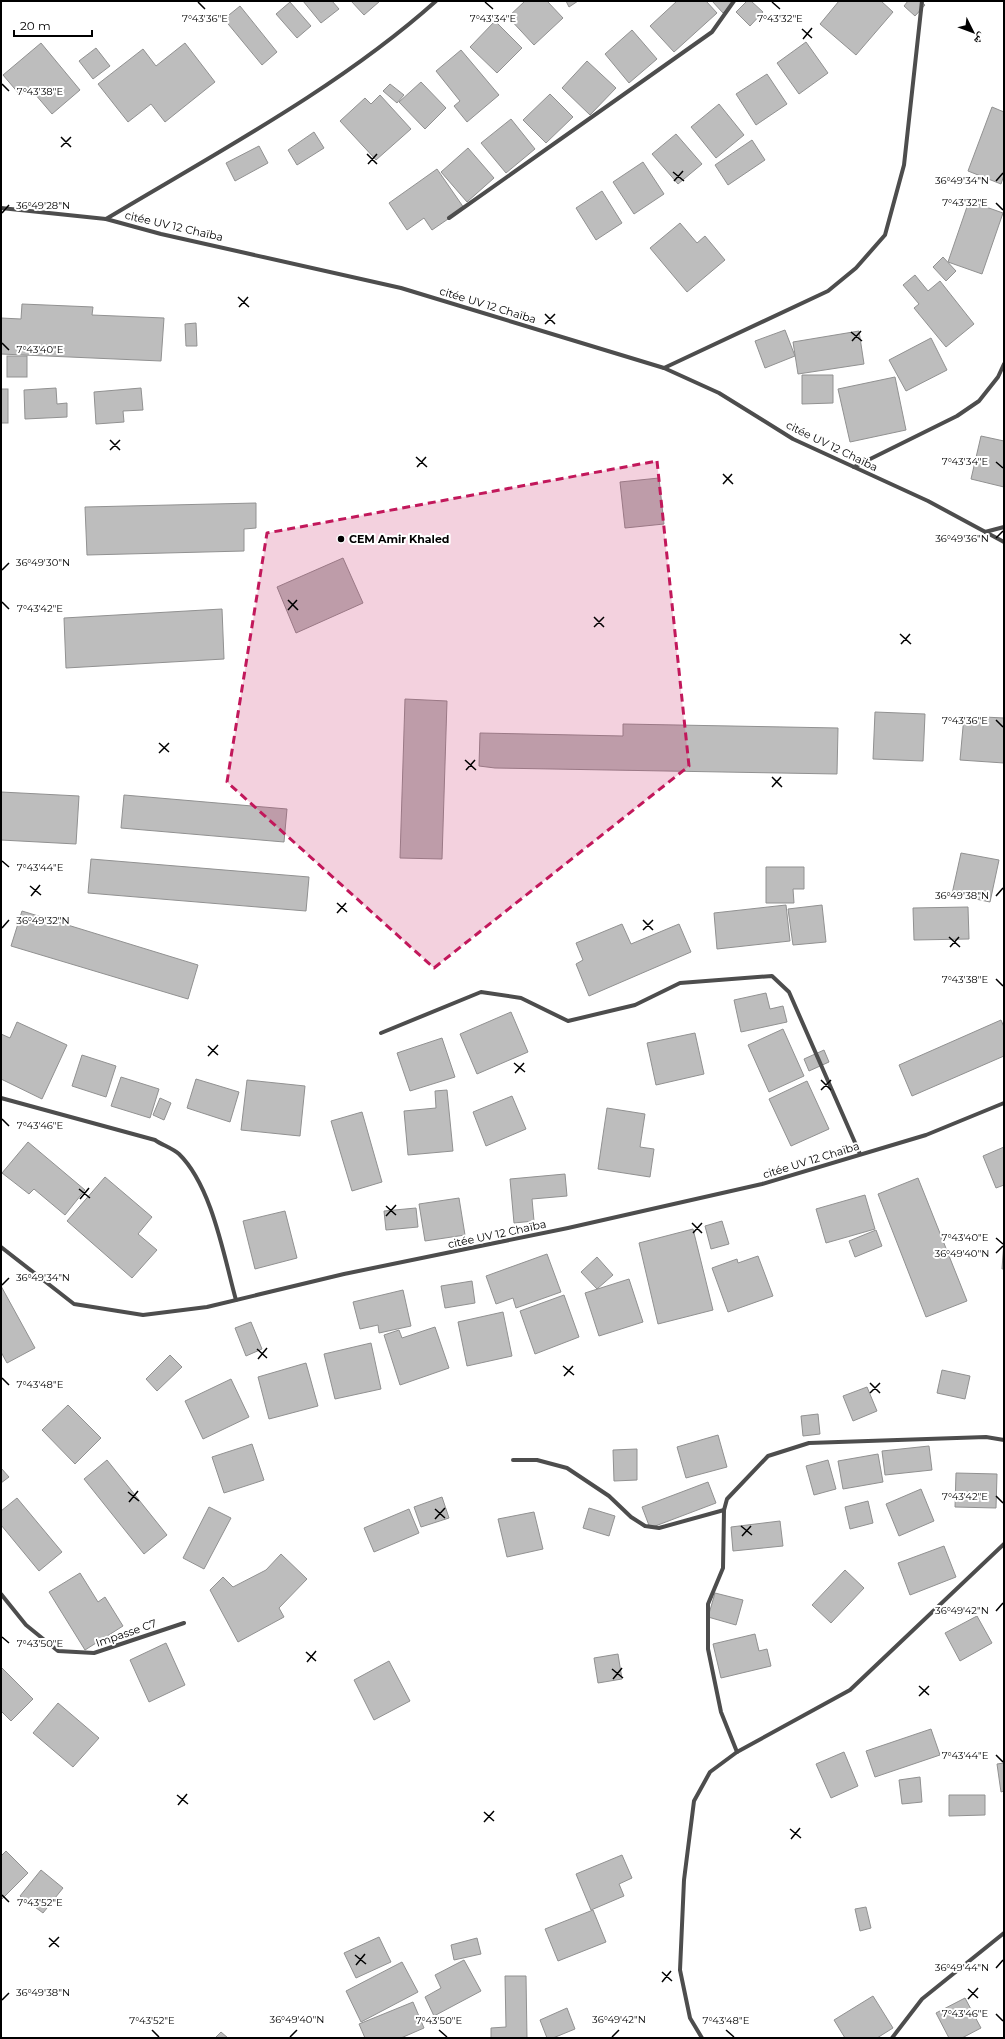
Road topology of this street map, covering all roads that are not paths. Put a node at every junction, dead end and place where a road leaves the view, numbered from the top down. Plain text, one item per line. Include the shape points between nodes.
1 (436, 1) edge
2 (734, 1) edge
3 (922, 1) edge
4 (1, 208) edge
5 (449, 218) dead end
6 (106, 219) junction
7 (1004, 364) edge
8 (664, 368) junction
9 (854, 467) junction
10 (1004, 527) edge
11 (985, 532) junction
12 (1004, 542) edge
13 (381, 1032) dead end
14 (1, 1098) edge
15 (1004, 1104) edge
16 (860, 1154) junction
17 (1, 1247) edge
18 (236, 1300) junction
19 (1004, 1440) edge
20 (513, 1460) dead end
21 (724, 1510) junction
22 (1004, 1544) edge
23 (1, 1594) edge
24 (184, 1622) dead end
25 (737, 1752) junction
26 (1004, 1933) edge
27 (702, 2038) edge
28 (892, 2038) edge

1 - 6 street via 412,22 326,85
2 - 5 street via 712,32
3 - 8 street via 904,165 885,235 856,268 828,291
4 - 6 street, citée UV 12 Chaïba
6 - 8 street, citée UV 12 Chaïba via 161,234 401,288
7 - 9 street via 998,377 979,401 957,416
8 - 9 street, citée UV 12 Chaïba via 719,393 793,439
9 - 11 street, citée UV 12 Chaïba via 928,501
10 - 11 street
11 - 12 street, citée UV 12 Chaïba
13 - 16 street via 481,992 521,998 568,1021 635,1005 680,983 772,976 789,992
14 - 18 street via 155,1140 178,1154 193,1171 208,1201
15 - 16 street, citée UV 12 Chaïba via 926,1135
16 - 18 street, citée UV 12 Chaïba via 762,1184 568,1228 344,1274
17 - 18 street, citée UV 12 Chaïba via 74,1304 143,1315 207,1308
19 - 21 street via 986,1437 809,1443 768,1456 726,1500
20 - 21 street via 537,1460 567,1468 609,1496 631,1517 645,1526 659,1528
21 - 25 street via 723,1568 708,1604 708,1649 721,1712
22 - 25 street via 850,1690
23 - 24 street, Impasse C7 via 26,1625 58,1651 94,1653
25 - 27 street via 710,1772 694,1801 684,1880 680,1970 690,2018
26 - 28 street via 922,1999

